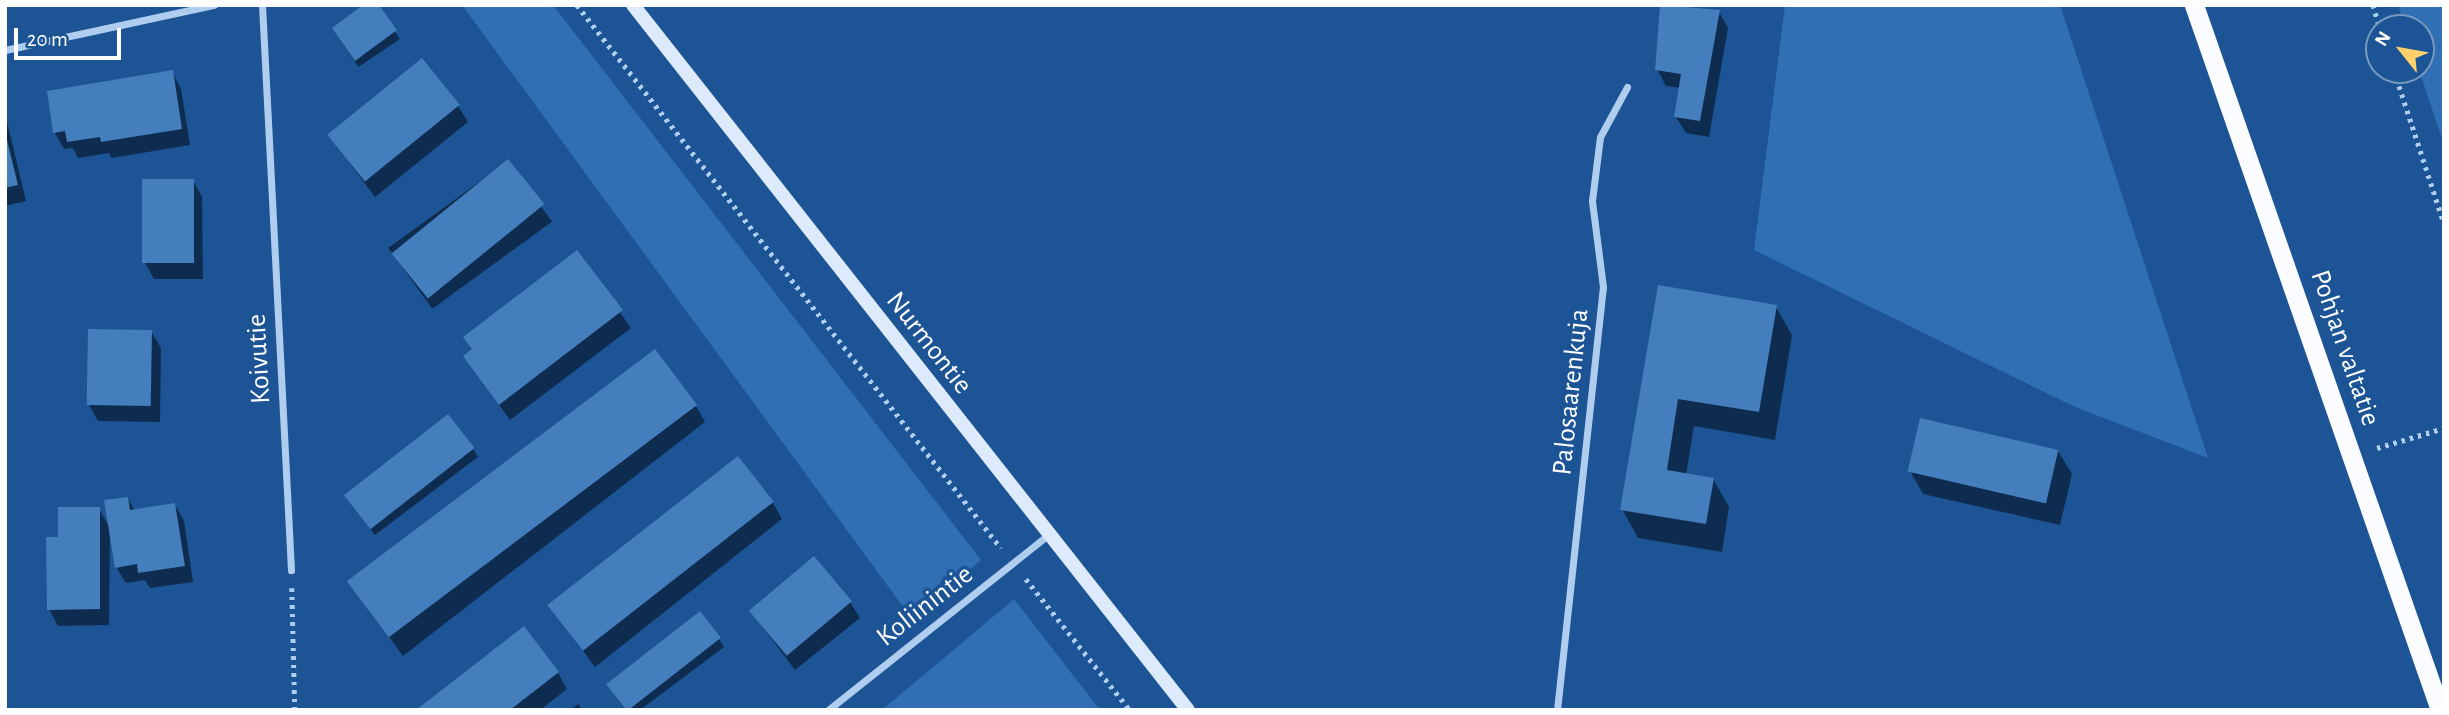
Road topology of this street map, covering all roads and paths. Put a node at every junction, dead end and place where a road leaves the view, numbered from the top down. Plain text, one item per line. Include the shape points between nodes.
1 (214, 5) edge
2 (262, 5) edge
3 (577, 5) edge
4 (633, 5) edge
5 (2194, 5) edge
6 (5, 50) edge
7 (2399, 84) edge
8 (1627, 87) dead end
9 (2444, 223) edge
10 (2444, 428) edge
11 (2352, 455) junction
12 (1049, 534) junction
13 (1013, 563) junction
14 (291, 569) joint
15 (295, 710) edge
16 (828, 710) edge
17 (1129, 710) edge
18 (1188, 710) edge
19 (1557, 710) edge
20 (2440, 710) edge

1 - 6 street
2 - 14 street, Koivutie
3 - 13 path
4 - 12 main road, Nurmontie
5 - 11 highway, Pohjan valtatie
7 - 9 path
8 - 19 street, Palosaarenkuja via 1600,137 1592,201 1604,287
10 - 11 path
11 - 20 highway, Pohjan valtatie
12 - 13 street, Koliinintie
12 - 18 main road, Nurmontie
13 - 16 street, Koliinintie
13 - 17 path
14 - 15 path

